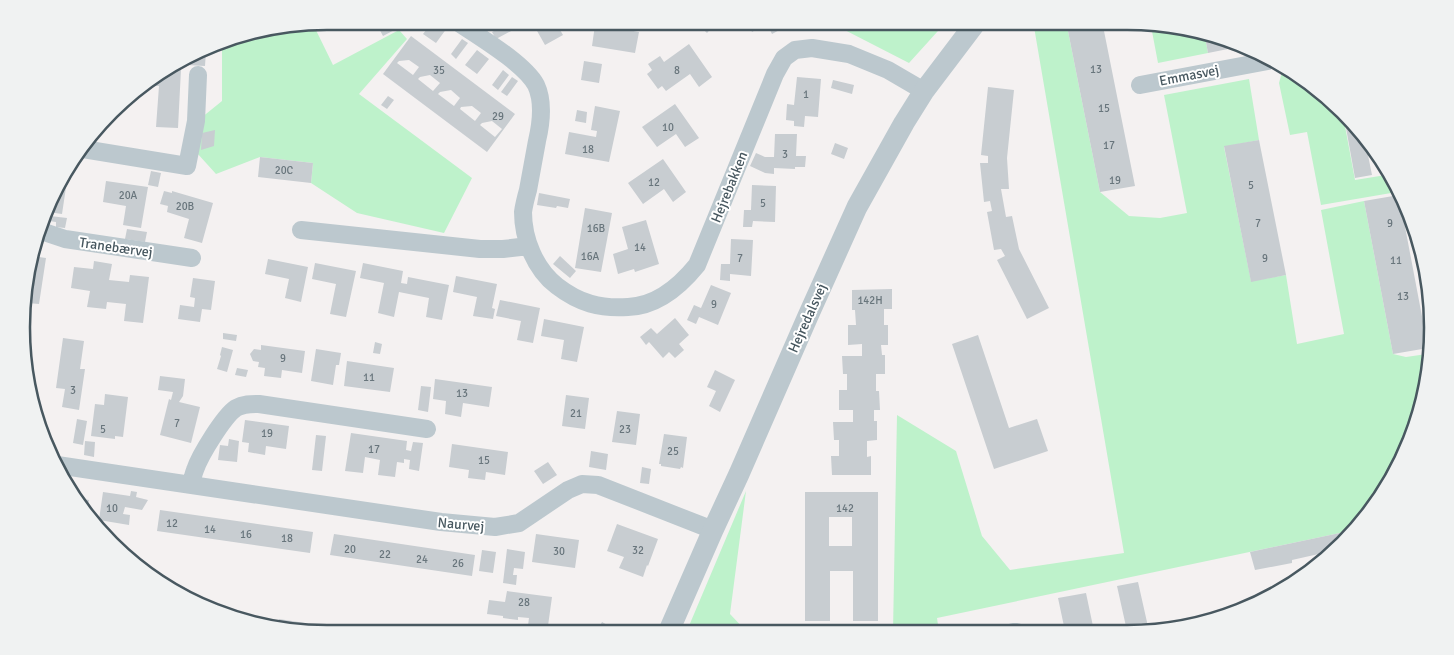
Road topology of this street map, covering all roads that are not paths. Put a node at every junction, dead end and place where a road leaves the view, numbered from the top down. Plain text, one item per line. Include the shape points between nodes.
1 (469, 30) edge
2 (970, 30) edge
3 (1261, 62) edge
4 (198, 75) dead end
5 (1140, 84) dead end
6 (924, 91) junction
7 (88, 150) edge
8 (301, 230) dead end
9 (46, 233) edge
10 (529, 246) junction
11 (192, 258) dead end
12 (427, 429) dead end
13 (65, 466) edge
14 (191, 485) junction
15 (713, 530) junction
16 (671, 625) edge

1 - 10 street, Hejrebakken via 526,72 536,86 540,100 541,122 523,211
2 - 6 street, Hejredalsvej
3 - 5 street, Emmasvej
4 - 7 street via 196,121 186,166
6 - 10 street, Hejrebakken via 888,70 849,54 812,48 795,50 784,58 697,265 669,293 651,302 611,308 590,304 570,295 552,282 538,265
6 - 15 street, Hejredalsvej via 857,207
8 - 10 street via 480,249
9 - 11 street, Tranebærvej via 65,240
12 - 14 street via 246,404 226,417 195,469
13 - 14 street, Naurvej
14 - 15 street, Naurvej via 495,527 519,523 582,484 598,485
15 - 16 street, Hejredalsvej

